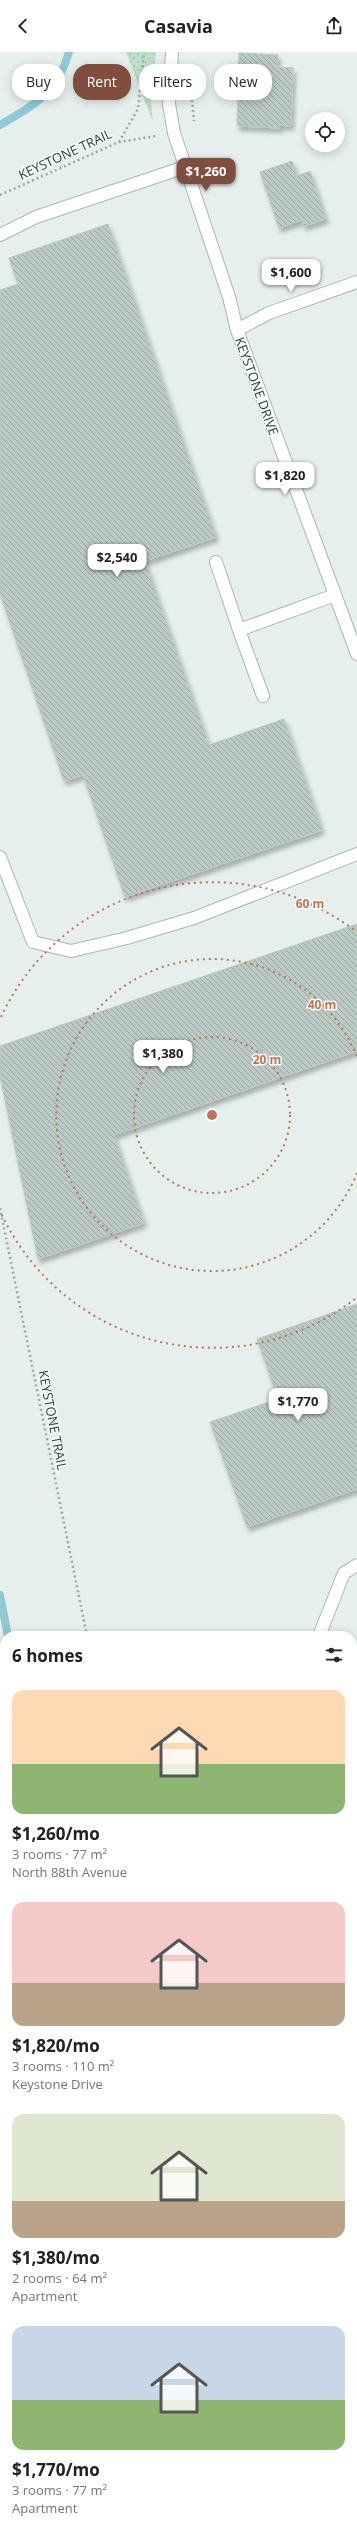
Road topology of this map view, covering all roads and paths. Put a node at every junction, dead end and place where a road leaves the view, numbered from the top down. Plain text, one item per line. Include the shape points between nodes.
1 (144, 52) edge
2 (172, 52) edge
3 (192, 100) edge
4 (194, 124) dead end
5 (185, 167) junction
6 (0, 195) edge
7 (0, 235) edge
8 (357, 282) edge
9 (237, 330) junction
10 (216, 562) dead end
11 (335, 595) junction
12 (239, 630) junction
13 (357, 654) edge
14 (263, 696) dead end
15 (357, 854) edge
16 (0, 857) edge
17 (0, 1208) edge
18 (357, 1565) edge
19 (86, 1631) edge
20 (321, 1631) edge

1 - 6 path, KEYSTONE TRAIL via 138,108 119,142
2 - 5 street via 169,104 174,133
3 - 4 path
5 - 7 street via 36,216
5 - 9 street via 229,297
8 - 9 street, KEYSTONE DRIVE via 270,313
9 - 11 street, KEYSTONE DRIVE
10 - 12 street
11 - 12 street
11 - 13 street, KEYSTONE DRIVE
12 - 14 street
15 - 16 street via 194,918 71,951 33,942
17 - 19 path, KEYSTONE TRAIL
18 - 20 street via 344,1573

